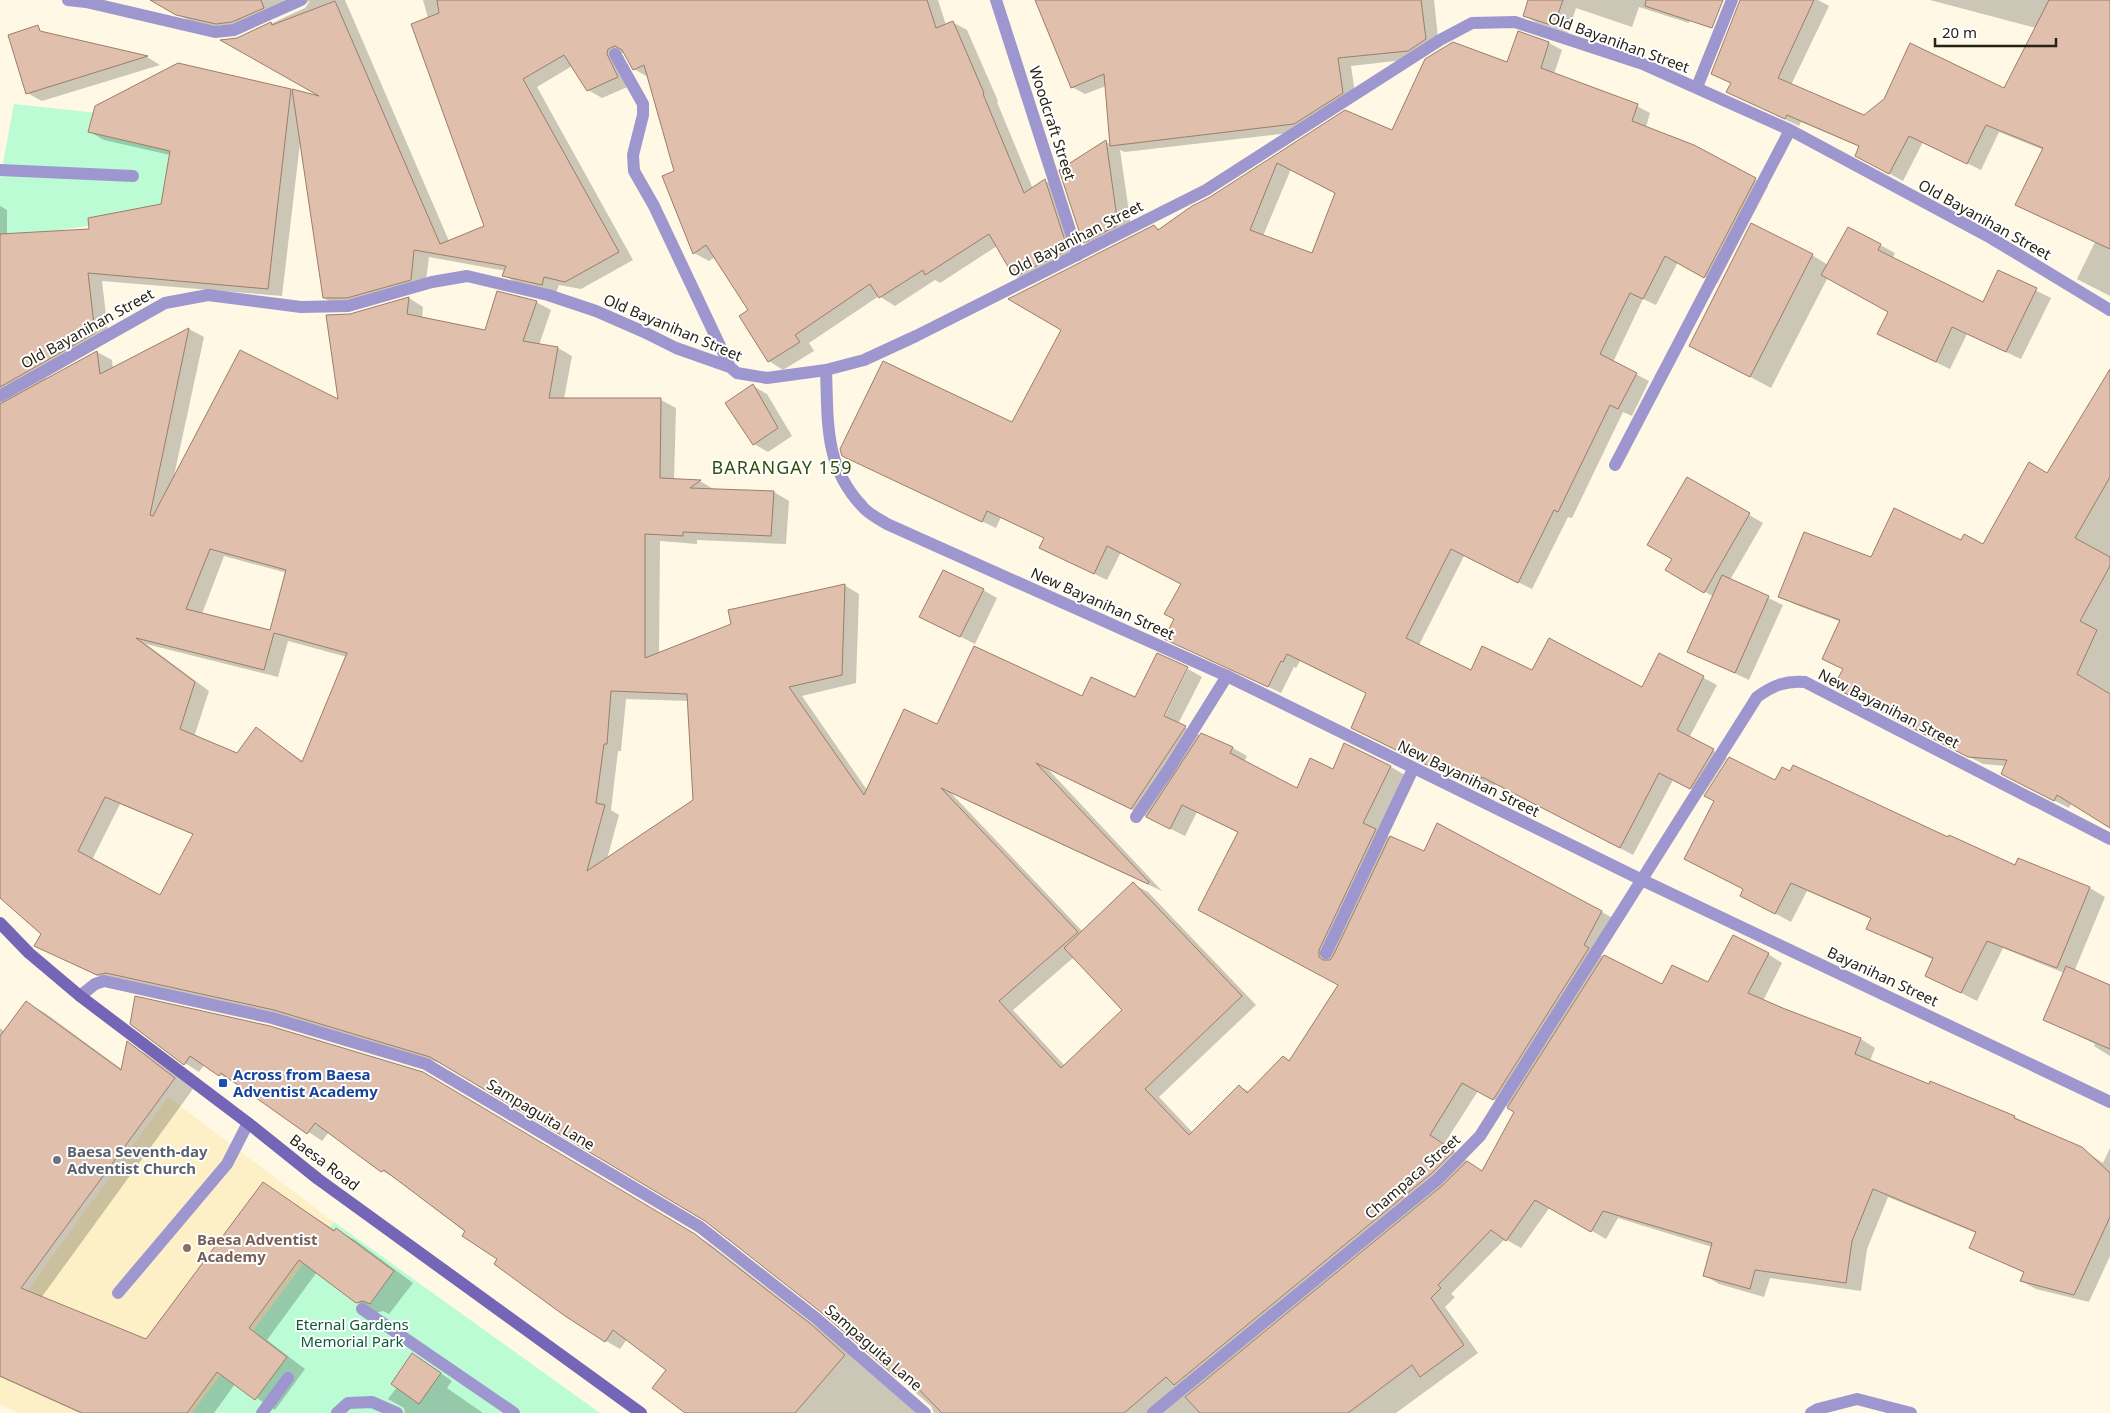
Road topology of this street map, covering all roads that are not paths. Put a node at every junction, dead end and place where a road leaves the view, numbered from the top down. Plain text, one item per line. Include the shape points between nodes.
1 (68, 0) edge
2 (301, 0) edge
3 (996, 0) edge
4 (1732, 0) edge
5 (615, 54) dead end
6 (1697, 87) junction
7 (1790, 130) junction
8 (0, 170) edge
9 (133, 176) dead end
10 (1078, 255) junction
11 (2110, 310) edge
12 (730, 367) junction
13 (826, 370) junction
14 (0, 396) edge
15 (1615, 465) dead end
16 (1226, 676) junction
17 (1413, 769) junction
18 (1136, 817) dead end
19 (2110, 839) edge
20 (1642, 880) junction
21 (0, 923) edge
22 (1326, 953) dead end
23 (80, 996) junction
24 (2110, 1102) edge
25 (248, 1123) junction
26 (118, 1293) dead end
27 (362, 1309) dead end
28 (288, 1378) dead end
29 (262, 1413) edge
30 (337, 1413) edge
31 (396, 1413) edge
32 (514, 1413) edge
33 (641, 1413) edge
34 (925, 1413) edge
35 (1153, 1413) edge
36 (1811, 1413) edge
37 (1911, 1413) edge

1 - 2 street via 215,32 234,30
3 - 10 street, Woodcraft Street
4 - 6 street
5 - 12 street via 643,104 633,154 634,170
6 - 7 street, Old Bayanihan Street
6 - 10 street, Old Bayanihan Street via 1642,64 1515,22 1472,23 1440,40 1206,190
7 - 11 street, Old Bayanihan Street via 1991,238
7 - 15 street
8 - 9 street
10 - 13 street, Old Bayanihan Street via 864,360
12 - 13 street, Old Bayanihan Street via 737,373 767,378
12 - 14 street, Old Bayanihan Street via 676,348 596,311 548,295 467,276 432,282 348,306 300,307 208,295 165,303
13 - 16 street, New Bayanihan Street via 829,441 840,475 862,507 887,524
16 - 17 street, New Bayanihan Street
16 - 18 street
17 - 20 street, New Bayanihan Street
17 - 22 street
19 - 20 street, New Bayanihan Street via 1805,682 1794,681 1773,686 1757,697
20 - 24 street, Bayanihan Street
20 - 35 street, Champaca Street via 1480,1136 1438,1179
21 - 23 main road, Baesa Road via 29,953
23 - 25 main road, Baesa Road
23 - 34 street, Sampaguita Lane via 104,981 272,1018 426,1064 700,1227 817,1319
25 - 26 street via 227,1164
25 - 33 main road, Baesa Road via 318,1179
27 - 32 street
28 - 29 street
30 - 31 street via 348,1402 372,1402
36 - 37 street via 1857,1399

